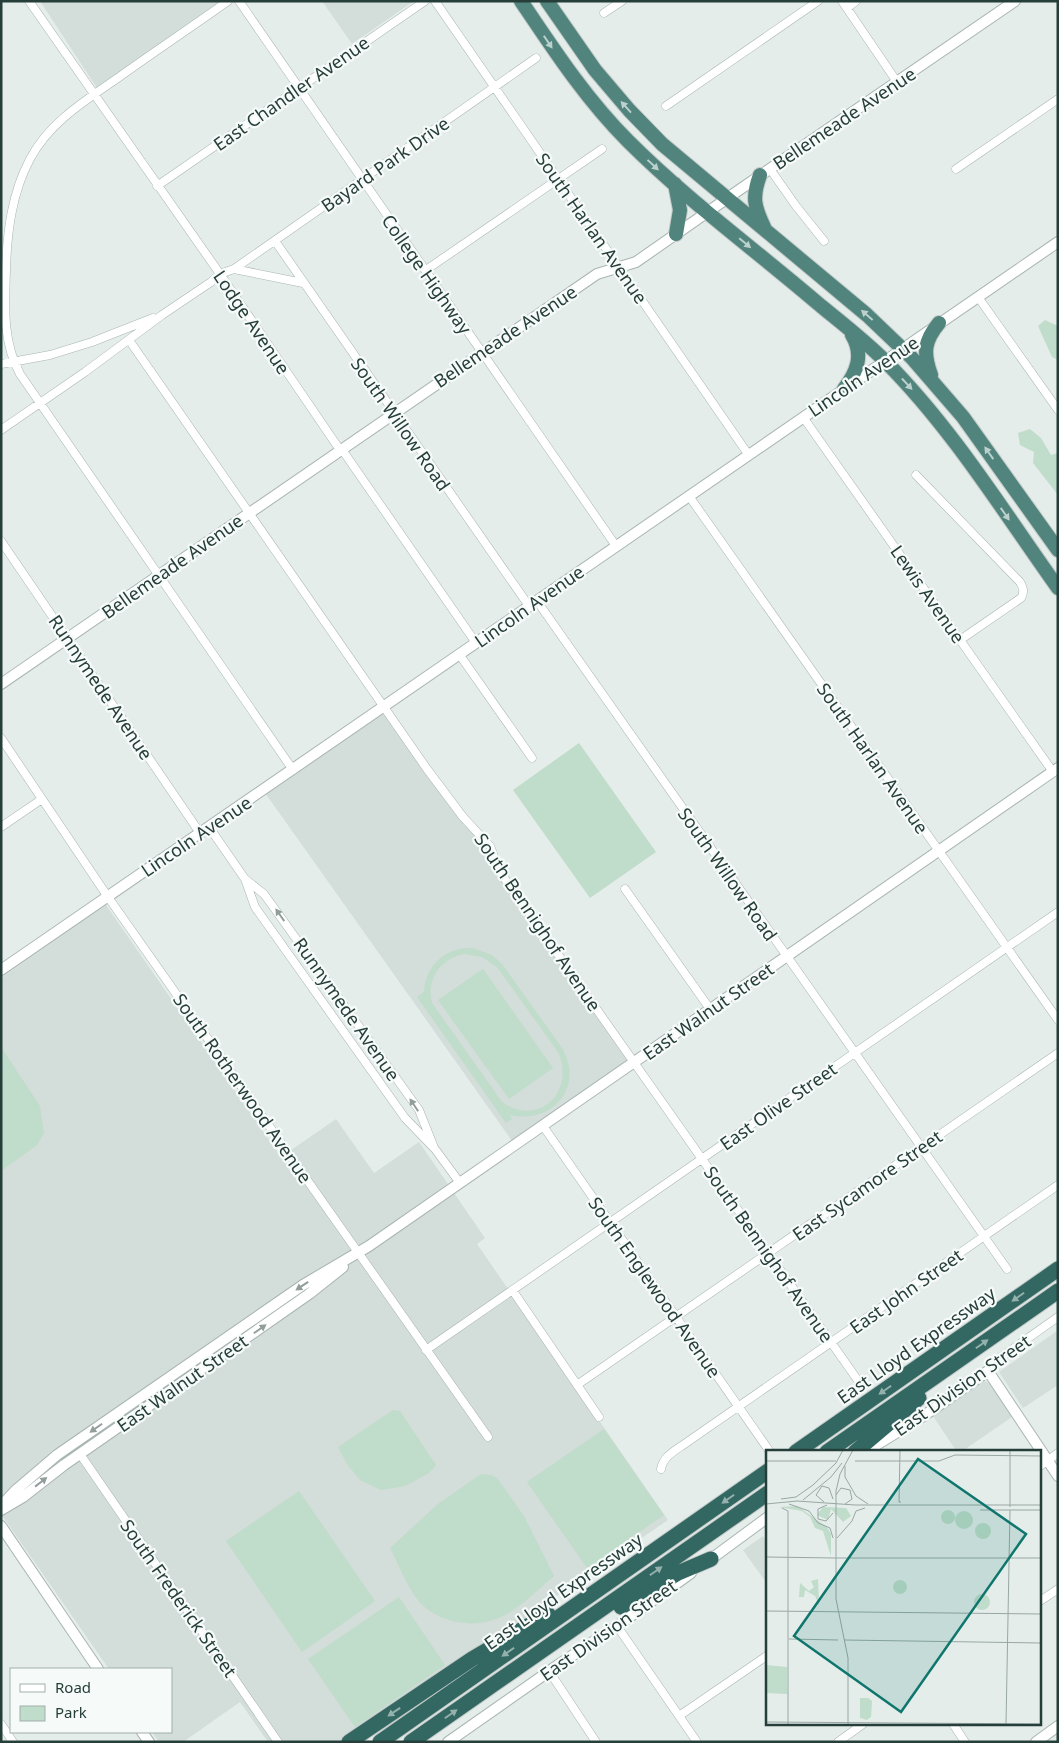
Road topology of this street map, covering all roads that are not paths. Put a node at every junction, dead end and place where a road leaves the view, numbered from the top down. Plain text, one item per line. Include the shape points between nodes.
1 (29, 1) edge
2 (228, 1) edge
3 (239, 1) edge
4 (425, 1) edge
5 (436, 1) edge
6 (521, 1) edge
7 (547, 1) edge
8 (622, 1) edge
9 (818, 1) edge
10 (856, 1) edge
11 (1015, 1) edge
12 (845, 5) edge
13 (604, 13) dead end
14 (536, 58) dead end
15 (898, 82) junction
16 (496, 87) junction
17 (299, 88) junction
18 (94, 94) junction
19 (1058, 99) edge
20 (666, 106) dead end
21 (602, 149) dead end
22 (956, 169) dead end
23 (765, 172) junction
24 (362, 179) junction
25 (558, 179) junction
26 (675, 184) junction
27 (157, 186) junction
28 (726, 199) junction
29 (708, 212) junction
30 (767, 232) junction
31 (676, 234) junction
32 (824, 240) dead end
33 (275, 241) junction
34 (1058, 242) edge
35 (4, 262) edge
36 (619, 267) junction
37 (234, 269) junction
38 (426, 270) junction
39 (220, 274) junction
40 (303, 283) junction
41 (978, 297) junction
42 (162, 315) junction
43 (939, 323) junction
44 (848, 328) junction
45 (129, 340) junction
46 (902, 348) junction
47 (482, 352) junction
48 (884, 361) junction
49 (14, 362) junction
50 (1, 364) edge
51 (933, 380) junction
52 (844, 389) junction
53 (40, 404) junction
54 (1058, 410) edge
55 (394, 412) junction
56 (802, 417) junction
57 (1, 430) edge
58 (340, 450) junction
59 (748, 454) junction
60 (916, 475) dead end
61 (689, 496) junction
62 (249, 512) junction
63 (1, 541) edge
64 (616, 546) junction
65 (1058, 550) edge
66 (158, 575) junction
67 (1058, 588) edge
68 (533, 604) junction
69 (67, 638) junction
70 (960, 640) junction
71 (476, 643) junction
72 (459, 654) junction
73 (1, 684) edge
74 (384, 706) junction
75 (1, 738) edge
76 (532, 758) dead end
77 (292, 770) junction
78 (1055, 770) edge
79 (42, 799) junction
80 (1, 827) edge
81 (205, 830) junction
82 (939, 851) junction
83 (245, 879) junction
84 (625, 889) dead end
85 (108, 897) junction
86 (1058, 912) edge
87 (1006, 948) junction
88 (786, 957) junction
89 (1, 970) edge
90 (710, 1010) junction
91 (1058, 1020) edge
92 (854, 1053) junction
93 (1058, 1053) edge
94 (634, 1062) junction
95 (542, 1126) junction
96 (921, 1148) junction
97 (435, 1149) junction
98 (702, 1159) junction
99 (460, 1183) junction
100 (1058, 1185) edge
101 (609, 1223) junction
102 (984, 1237) junction
103 (359, 1253) junction
104 (769, 1254) junction
105 (1006, 1269) dead end
106 (1058, 1269) edge
107 (513, 1291) junction
108 (1058, 1291) edge
109 (676, 1317) junction
110 (1058, 1317) edge
111 (831, 1342) junction
112 (426, 1350) junction
113 (952, 1364) junction
114 (988, 1371) junction
115 (859, 1382) dead end
116 (577, 1385) junction
117 (738, 1406) junction
118 (599, 1417) dead end
119 (488, 1437) dead end
120 (768, 1449) dead end
121 (799, 1450) edge
122 (830, 1450) edge
123 (857, 1450) edge
124 (868, 1450) edge
125 (1036, 1450) edge
126 (1058, 1453) edge
127 (80, 1454) junction
128 (1044, 1463) edge
129 (661, 1469) dead end
130 (766, 1472) edge
131 (1058, 1476) edge
132 (766, 1494) edge
133 (1, 1506) edge
134 (1, 1510) edge
135 (766, 1518) edge
136 (1, 1526) edge
137 (711, 1559) junction
138 (630, 1568) junction
139 (1058, 1589) edge
140 (1042, 1600) edge
141 (617, 1626) junction
142 (556, 1641) junction
143 (766, 1656) edge
144 (97, 1668) edge
145 (549, 1672) junction
146 (679, 1716) junction
147 (1, 1724) edge
148 (861, 1726) edge
149 (954, 1726) edge
150 (1058, 1726) edge
151 (13, 1742) edge
152 (278, 1742) edge
153 (349, 1742) edge
154 (380, 1742) edge
155 (411, 1742) edge
156 (448, 1742) edge
157 (596, 1742) edge
158 (697, 1742) edge
159 (838, 1742) edge
160 (965, 1742) edge
161 (1036, 1742) edge

1 - 18 street, Lodge Avenue
2 - 18 street
3 - 17 street, College Highway
4 - 17 street, East Chandler Avenue
5 - 16 street, South Harlan Avenue
6 -> 26 highway via 598,109
28 -> 7 highway via 629,110 595,70
8 - 13 street
9 - 20 street
10 - 12 street
11 - 15 street, Bellemeade Avenue
12 - 15 street
14 - 16 street, Bayard Park Drive
15 - 23 street, Bellemeade Avenue
16 - 24 street, Bayard Park Drive
16 - 25 street, South Harlan Avenue
17 - 24 street, College Highway
17 - 27 street, East Chandler Avenue
18 - 27 street, Lodge Avenue
18 - 35 street via 50,131 30,158 15,198
19 - 22 street
21 - 25 street
23 - 28 street, Bellemeade Avenue
23 - 30 highway via 755,189 755,204
23 - 32 street
24 - 33 street, Bayard Park Drive
24 - 38 street, College Highway
25 - 36 street, South Harlan Avenue
25 - 38 street
26 - 29 highway
26 - 31 highway via 680,210
27 - 39 street, Lodge Avenue
28 - 29 street, Bellemeade Avenue
28 - 30 highway
29 - 31 street, Bellemeade Avenue
29 -> 44 highway
46 -> 30 highway
31 - 36 street, Bellemeade Avenue via 636,262
33 - 37 street, Bayard Park Drive
33 - 40 street, South Willow Road
34 - 41 street, Lincoln Avenue
35 - 49 street via 5,320
36 - 47 street, Bellemeade Avenue via 597,274
36 - 59 street, South Harlan Avenue
37 - 39 street, Bayard Park Drive
37 - 40 street
38 - 47 street, College Highway
39 - 42 street
39 - 58 street, Lodge Avenue
40 - 55 street, South Willow Road
41 - 43 street, Lincoln Avenue
41 - 54 street
42 - 45 street
42 - 49 street via 92,342
43 - 46 street, Lincoln Avenue
43 - 51 highway via 930,336 925,354
44 - 48 highway
44 - 52 highway via 857,344 858,363
45 - 53 street
45 - 62 street, South Bennighof Avenue
46 - 48 street, Lincoln Avenue
46 - 51 highway
47 - 55 street, Bellemeade Avenue
47 - 64 street, College Highway
48 - 52 street, Lincoln Avenue
48 -> 67 highway via 953,440
49 - 50 street
49 - 53 street
65 -> 51 highway
52 - 56 street, Lincoln Avenue
53 - 57 street
53 - 66 street
55 - 58 street, Bellemeade Avenue
55 - 68 street, South Willow Road
56 - 59 street, Lincoln Avenue
56 - 70 street, Lewis Avenue
58 - 62 street, Bellemeade Avenue
58 - 71 street, Lodge Avenue
59 - 61 street, Lincoln Avenue
60 - 70 street via 1020,582 1023,592 1021,598
61 - 64 street, Lincoln Avenue
61 - 82 street, South Harlan Avenue
62 - 66 street, Bellemeade Avenue
62 - 74 street, South Bennighof Avenue
63 - 69 street, Runnymede Avenue
64 - 68 street, Lincoln Avenue
66 - 69 street, Bellemeade Avenue
66 - 77 street
68 - 71 street, Lincoln Avenue
68 - 88 street, South Willow Road
69 - 73 street, Bellemeade Avenue
69 - 81 street, Runnymede Avenue
70 - 78 street, Lewis Avenue
71 - 72 street, Lincoln Avenue
72 - 74 street, Lincoln Avenue
72 - 76 street
74 - 77 street, Lincoln Avenue
74 - 94 street, South Bennighof Avenue via 463,817 490,846 500,872
75 - 79 street, South Rotherwood Avenue
77 - 81 street, Lincoln Avenue
78 - 82 street, East Walnut Street
79 - 80 street
79 - 85 street, South Rotherwood Avenue
81 - 83 street, Runnymede Avenue
81 - 85 street, Lincoln Avenue
82 - 87 street, South Harlan Avenue
82 - 88 street, East Walnut Street
83 - 97 street, Runnymede Avenue via 255,907 405,1118
97 -> 83 street, Runnymede Avenue via 413,1102 264,894
84 - 90 street
85 - 89 street, Lincoln Avenue
85 - 103 street, South Rotherwood Avenue
86 - 87 street, East Olive Street
87 - 91 street, South Harlan Avenue
87 - 92 street, East Olive Street
88 - 90 street, East Walnut Street
88 - 92 street, South Willow Road
90 - 94 street, East Walnut Street
92 - 96 street, South Willow Road
92 - 98 street, East Olive Street
93 - 96 street, East Sycamore Street
94 - 95 street, East Walnut Street
94 - 98 street, South Bennighof Avenue
95 - 99 street, East Walnut Street
95 - 101 street, South Englewood Avenue
96 - 102 street, South Willow Road
96 - 104 street, East Sycamore Street
97 - 99 street, Runnymede Avenue
98 - 101 street, East Olive Street
98 - 104 street, South Bennighof Avenue
99 - 103 street, East Walnut Street
100 - 102 street, East John Street
101 - 107 street, East Olive Street
101 - 109 street, South Englewood Avenue
102 - 105 street, South Willow Road
102 - 111 street, East John Street
103 - 112 street, South Rotherwood Avenue
127 -> 103 street, East Walnut Street via 309,1294
103 -> 133 street, East Walnut Street via 302,1285 57,1455
104 - 109 street, East Sycamore Street
104 - 111 street, South Bennighof Avenue
106 -> 121 highway, East Lloyd Expressway
107 - 112 street, East Olive Street
107 - 116 street
113 -> 108 highway, East Lloyd Expressway
109 - 116 street, East Sycamore Street
109 - 117 street, South Englewood Avenue
110 - 114 street, East Division Street via 997,1360
111 - 115 street, South Bennighof Avenue
111 - 117 street, East John Street
112 - 119 street, South Rotherwood Avenue
113 - 122 highway, East Lloyd Expressway
113 - 123 highway via 922,1396
114 - 124 street, East Division Street
114 - 125 street
116 - 118 street
117 - 120 street, South Englewood Avenue
117 - 129 street, East John Street via 668,1456
126 - 128 street
134 -> 127 street, East Walnut Street
127 - 152 street, South Frederick Street
128 - 131 street
130 -> 138 highway, East Lloyd Expressway
142 -> 132 highway, East Lloyd Expressway
135 - 137 street, East Division Street
136 - 144 street
137 - 141 street, East Division Street
137 - 142 highway via 678,1573
138 -> 153 highway via 472,1659
138 -> 154 highway, East Lloyd Expressway
139 - 140 street
141 - 145 street, East Division Street
141 - 146 street
155 -> 142 highway, East Lloyd Expressway
143 - 146 street
145 - 156 street, East Division Street
145 - 157 street
146 - 158 street
147 - 151 street
148 - 159 street
149 - 160 street
150 - 161 street

